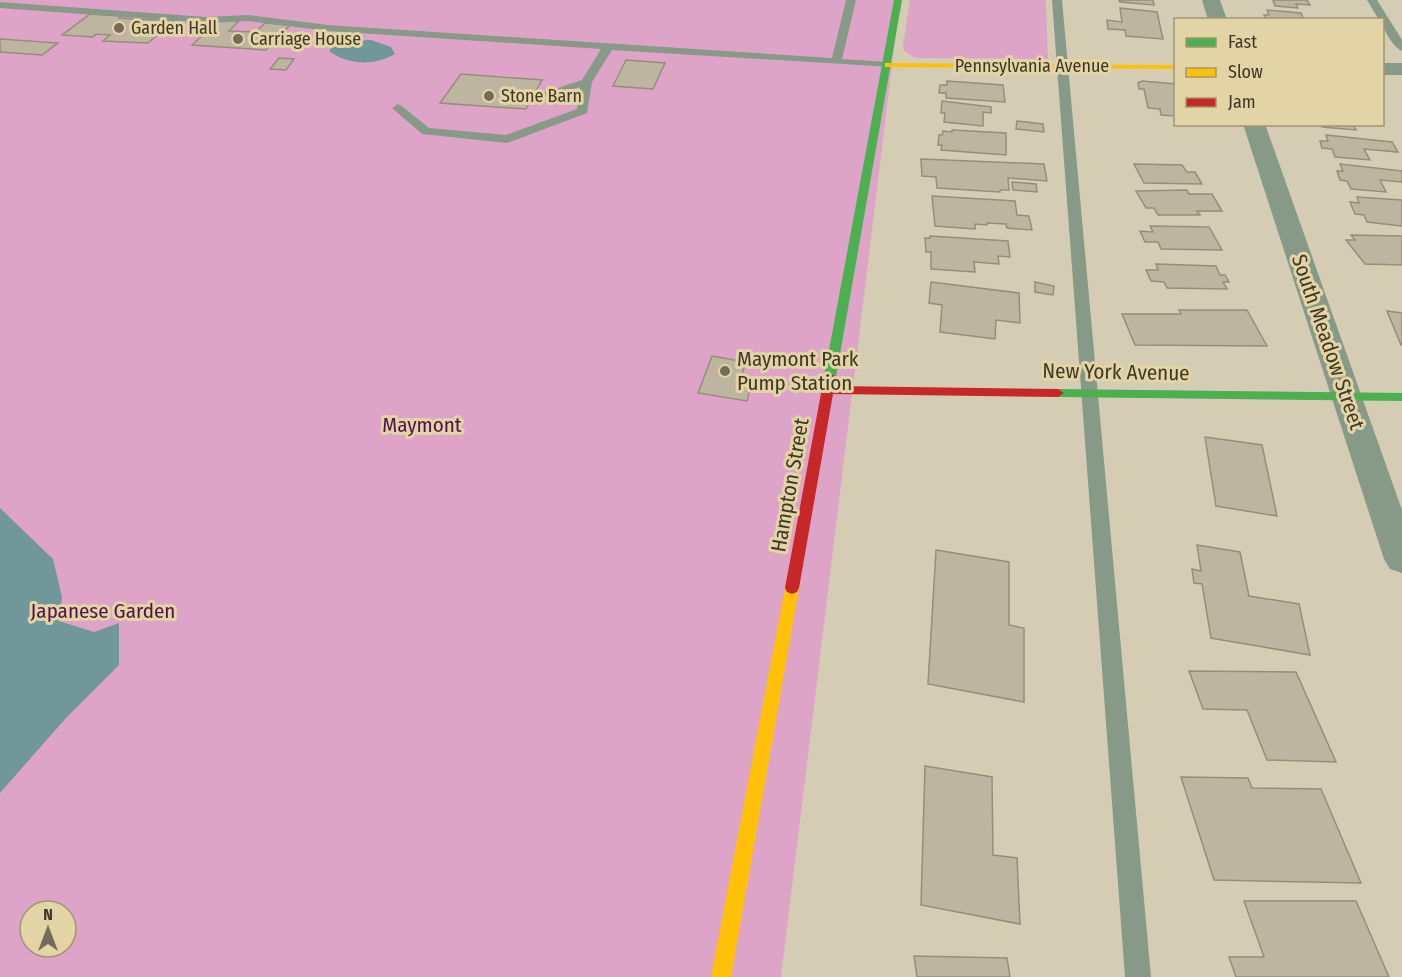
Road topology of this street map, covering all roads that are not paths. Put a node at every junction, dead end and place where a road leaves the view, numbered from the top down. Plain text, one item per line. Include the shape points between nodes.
1 (851, 0) edge
2 (898, 0) edge
3 (1057, 0) edge
4 (1211, 0) edge
5 (1372, 0) edge
6 (0, 5) edge
7 (1217, 18) edge
8 (1383, 18) edge
9 (1384, 19) edge
10 (609, 47) junction
11 (1402, 48) edge
12 (836, 62) junction
13 (888, 65) junction
14 (1063, 66) junction
15 (1174, 67) edge
16 (1384, 69) edge
17 (1402, 69) edge
18 (586, 82) junction
19 (546, 94) dead end
20 (398, 108) dead end
21 (1255, 126) edge
22 (829, 390) junction
23 (1090, 393) junction
24 (1347, 396) junction
25 (1402, 397) edge
26 (1402, 560) edge
27 (721, 977) edge
28 (1138, 977) edge

1 - 12 lane
2 - 13 street, Hampton Street
3 - 14 lane
4 - 7 street
5 - 8 lane
6 - 10 lane via 206,20 248,18 316,27
9 - 11 lane
10 - 12 lane
10 - 18 lane
12 - 13 lane
13 - 14 street, Pennsylvania Avenue
13 - 22 street, Hampton Street
14 - 15 street, Pennsylvania Avenue
14 - 23 lane
16 - 17 street
18 - 19 lane
18 - 20 lane via 583,111 507,139 426,130
21 - 24 street, South Meadow Street
22 - 23 street, New York Avenue
22 - 27 street, Hampton Street
23 - 24 street, New York Avenue
23 - 28 lane
24 - 25 street, New York Avenue
24 - 26 street, South Meadow Street

